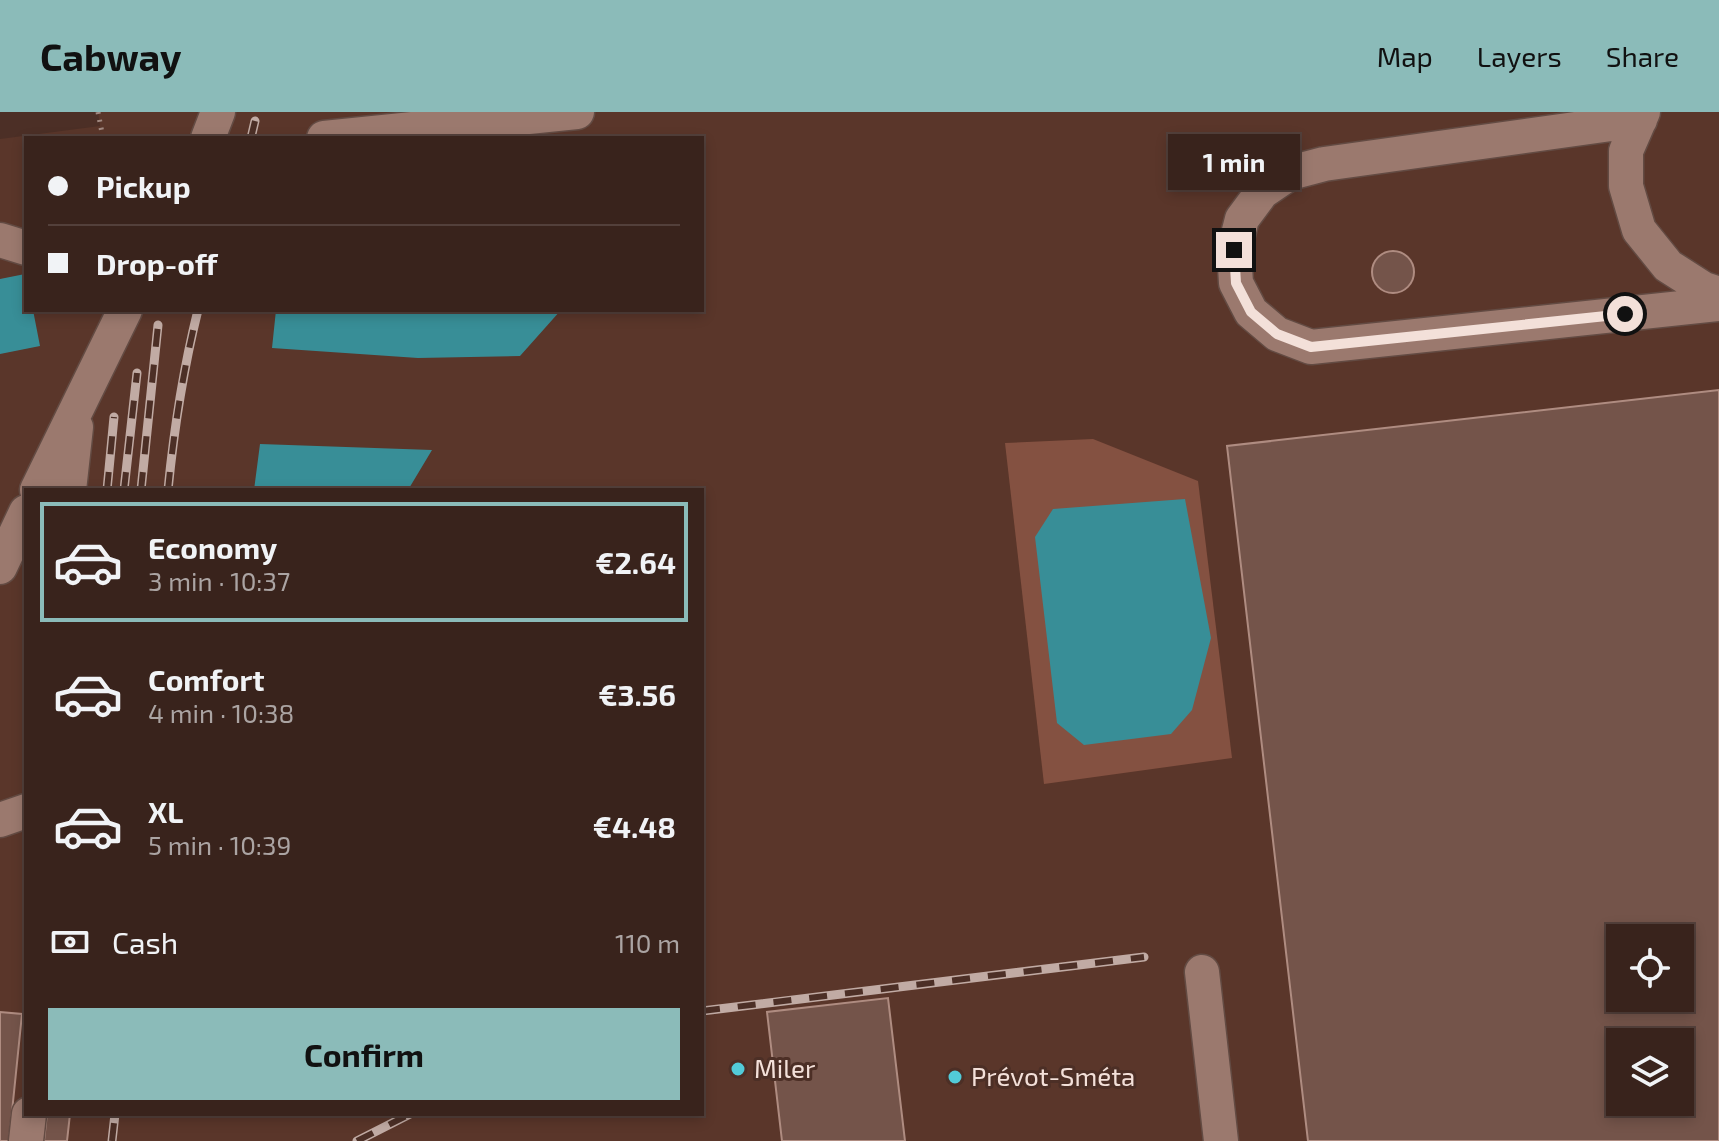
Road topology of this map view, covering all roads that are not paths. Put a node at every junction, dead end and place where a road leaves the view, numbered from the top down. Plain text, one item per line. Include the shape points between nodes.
1 (218, 112) edge
2 (577, 112) edge
3 (1642, 116) edge
4 (209, 136) edge
5 (343, 136) edge
6 (0, 240) edge
7 (24, 247) edge
8 (1719, 294) edge
9 (1719, 304) edge
10 (124, 312) edge
11 (78, 403) junction
12 (38, 488) edge
13 (69, 488) edge
14 (24, 516) edge
15 (0, 567) edge
16 (24, 812) edge
17 (0, 820) edge
18 (1202, 972) dead end
19 (29, 1116) edge
20 (26, 1141) edge
21 (1221, 1141) edge

1 - 4 street
2 - 5 street
3 - 8 street via 1626,151 1626,186 1639,230 1668,266
3 - 9 street via 1290,173 1262,192 1242,219 1234,250 1236,283 1260,320 1277,334 1311,347
6 - 7 street
10 - 11 street
11 - 12 street
11 - 13 street
14 - 15 street
16 - 17 street
18 - 21 street
19 - 20 street

